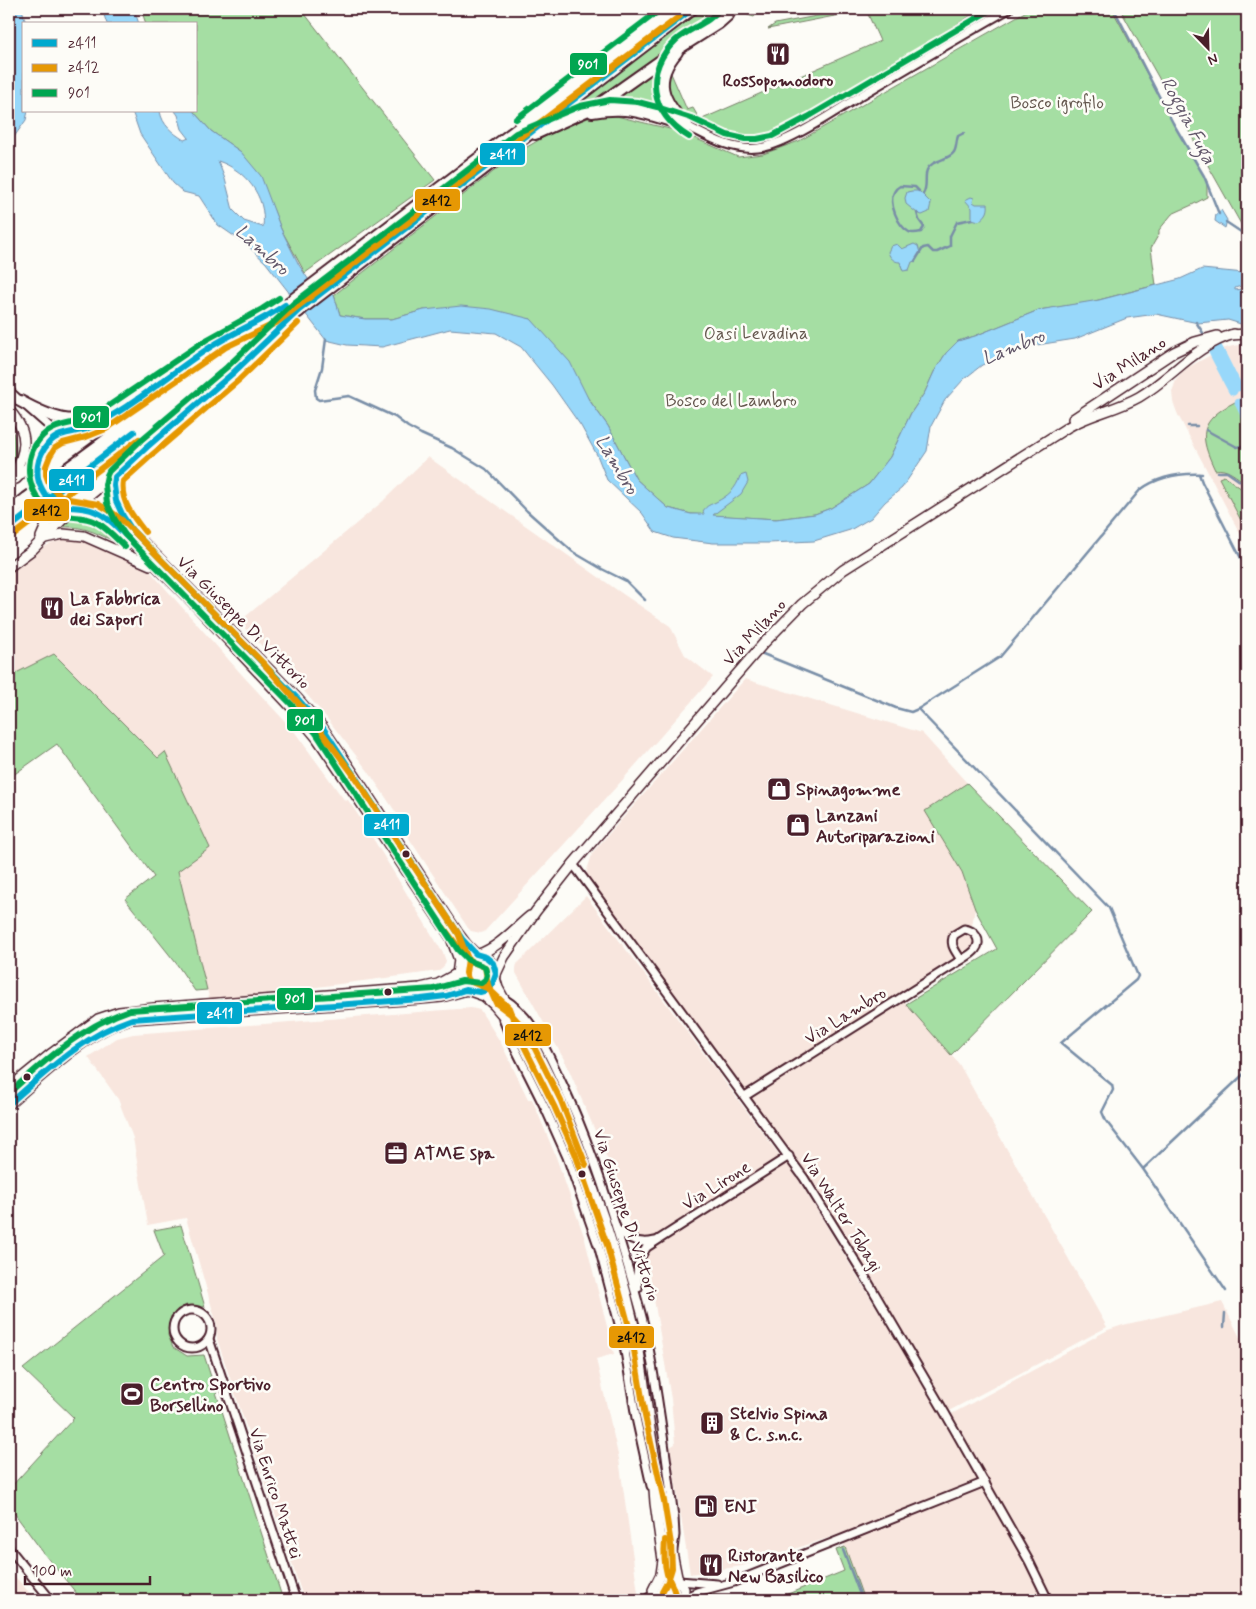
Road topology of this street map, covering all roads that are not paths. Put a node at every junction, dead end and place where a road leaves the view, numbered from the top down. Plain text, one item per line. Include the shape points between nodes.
1 (692, 9) edge
2 (730, 9) edge
3 (1009, 9) edge
4 (673, 10) edge
5 (686, 43) junction
6 (583, 114) junction
7 (687, 126) junction
8 (520, 140) junction
9 (295, 305) junction
10 (271, 316) junction
11 (1234, 334) junction
12 (1247, 334) edge
13 (154, 387) junction
14 (9, 391) edge
15 (20, 401) junction
16 (9, 410) edge
17 (70, 432) junction
18 (1051, 438) junction
19 (116, 440) junction
20 (40, 454) junction
21 (114, 480) junction
22 (9, 485) edge
23 (49, 498) junction
24 (31, 503) junction
25 (79, 509) junction
26 (9, 513) edge
27 (9, 528) edge
28 (45, 538) junction
29 (37, 546) junction
30 (9, 568) edge
31 (158, 569) junction
32 (574, 864) junction
33 (536, 910) junction
34 (477, 954) junction
35 (961, 960) junction
36 (458, 969) junction
37 (495, 976) junction
38 (468, 990) junction
39 (478, 992) junction
40 (503, 998) junction
41 (501, 1012) junction
42 (532, 1050) junction
43 (9, 1088) edge
44 (746, 1096) junction
45 (9, 1104) edge
46 (789, 1156) junction
47 (617, 1229) junction
48 (659, 1239) junction
49 (639, 1306) junction
50 (209, 1339) junction
51 (652, 1443) junction
52 (985, 1482) junction
53 (655, 1503) junction
54 (9, 1548) edge
55 (672, 1553) junction
56 (679, 1581) junction
57 (656, 1584) junction
58 (727, 1584) junction
59 (651, 1598) edge
60 (684, 1599) edge
61 (51, 1600) edge
62 (296, 1600) edge
63 (1048, 1600) edge

1 - 8 main road
2 - 5 main road via 724,19
3 - 7 street via 775,144 758,148 734,146
4 - 9 main road via 319,278
5 - 6 main road
5 - 7 main road via 670,60 662,84 668,105
6 - 7 main road via 610,109 628,110 645,112
6 - 8 main road
8 - 9 main road via 324,291
9 - 10 main road
9 - 19 highway
9 - 21 main road via 233,374 147,447
10 - 13 main road via 222,339
10 - 19 highway
11 - 12 main road, Via Milano
11 - 18 main road, Via Milano via 1202,348 1137,398 1086,418
11 - 18 main road, Via Milano via 1202,340 1174,352 1080,414
13 - 15 main road via 117,408 80,420 47,416
13 - 17 main road via 102,421
14 - 15 street
15 - 17 street via 50,427
16 - 22 main road via 22,427 24,444 22,458
17 - 20 main road via 49,442
17 - 21 main road via 93,434 108,447 114,461
18 - 32 main road, Via Milano via 843,570 802,604 763,644
19 - 24 highway, bridge
20 - 22 main road
20 - 23 main road via 38,479
21 - 25 main road via 100,501
21 - 34 main road, Via Giuseppe Di Vittorio via 117,506 138,536 323,728 458,933
23 - 25 main road via 64,508
23 - 29 main road via 51,514
24 - 26 highway
24 - 27 highway
25 - 28 main road via 63,519
25 - 31 main road, Via Giuseppe Di Vittorio via 107,519
28 - 29 main road
28 - 31 main road via 63,534 84,536
29 - 30 main road
31 - 36 main road, Via Giuseppe Di Vittorio via 317,738 446,930 457,951
32 - 33 main road, Via Milano
32 - 44 street, Via Walter Tobagi
33 - 34 main road, Via Milano via 498,945
33 - 37 main road, Via Milano
34 - 36 main road via 467,957
34 - 37 main road, Via Giuseppe Di Vittorio via 492,962
35 - 35 street via 973,952 978,940 975,934 964,929 952,938 952,946
35 - 44 street, Via Lambro
36 - 38 main road, Via Giuseppe Di Vittorio via 460,982
36 - 43 main road via 440,984 420,988 119,1012 92,1024
37 - 39 main road via 488,988
37 - 40 main road, Via Giuseppe Di Vittorio
38 - 39 main road, Via Giuseppe Di Vittorio
38 - 45 main road via 421,999 122,1022 90,1039
39 - 41 main road, Via Giuseppe Di Vittorio
40 - 42 main road, Via Giuseppe Di Vittorio
40 - 47 street, Via Giuseppe Di Vittorio via 518,1008 532,1024 550,1058 585,1138
41 - 42 main road, Via Giuseppe Di Vittorio
41 - 53 street, Via Giuseppe Di Vittorio via 567,1157 599,1248 623,1339
42 - 51 main road, Via Giuseppe Di Vittorio via 584,1167 613,1250 637,1341
44 - 46 street, Via Walter Tobagi
46 - 48 street, Via Lirone
46 - 52 street, Via Walter Tobagi via 860,1268
47 - 48 street via 634,1240 650,1242
47 - 49 street, Via Giuseppe Di Vittorio
48 - 49 street, Via Lirone via 647,1247 639,1259 636,1274
49 - 55 street, Via Giuseppe Di Vittorio via 674,1517
50 - 50 street via 212,1332 210,1319 200,1310 186,1310 176,1318 172,1330 182,1345 200,1347
50 - 62 street, Via Enrico Mattei
51 - 53 main road, Via Giuseppe Di Vittorio
51 - 55 main road, Via Giuseppe Di Vittorio
52 - 58 street
52 - 63 street, Via Walter Tobagi
53 - 57 main road, Via Giuseppe Di Vittorio via 664,1560
54 - 61 street
55 - 56 main road, Via Giuseppe Di Vittorio
56 - 57 main road via 667,1578
56 - 58 street
56 - 60 main road, Via Giuseppe Di Vittorio via 684,1589
57 - 59 main road, Via Giuseppe Di Vittorio
58 - 60 street

